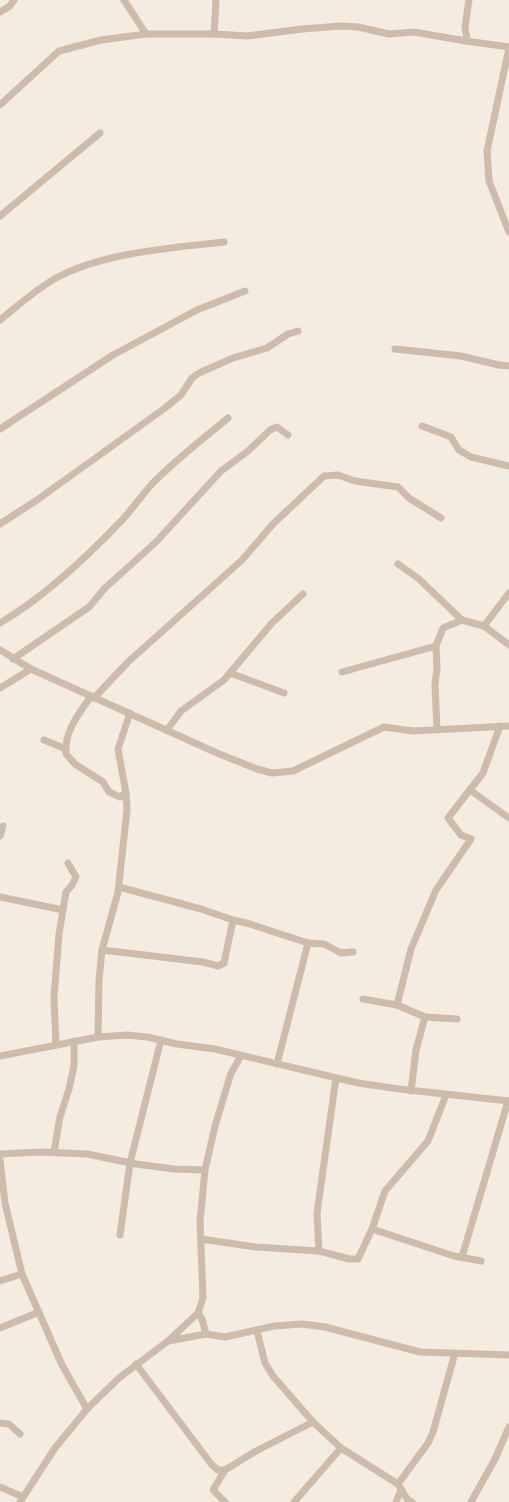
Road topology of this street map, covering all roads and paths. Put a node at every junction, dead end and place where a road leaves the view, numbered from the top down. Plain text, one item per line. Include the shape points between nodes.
1 (14, 0) edge
2 (124, 0) edge
3 (216, 0) edge
4 (469, 0) edge
5 (0, 12) edge
6 (146, 34) junction
7 (214, 34) junction
8 (466, 41) junction
9 (509, 48) edge
10 (0, 105) edge
11 (100, 133) dead end
12 (0, 216) edge
13 (509, 232) edge
14 (224, 242) dead end
15 (245, 291) dead end
16 (0, 320) edge
17 (298, 331) dead end
18 (395, 348) dead end
19 (509, 366) edge
20 (228, 418) dead end
21 (422, 426) dead end
22 (0, 429) edge
23 (288, 435) dead end
24 (509, 466) edge
25 (440, 518) dead end
26 (0, 524) edge
27 (398, 564) dead end
28 (509, 593) edge
29 (303, 594) dead end
30 (462, 620) junction
31 (0, 623) edge
32 (484, 626) junction
33 (509, 645) edge
34 (436, 646) junction
35 (0, 650) edge
36 (13, 659) junction
37 (31, 669) junction
38 (230, 672) junction
39 (342, 672) dead end
40 (0, 688) edge
41 (284, 693) dead end
42 (93, 697) junction
43 (130, 713) junction
44 (500, 726) junction
45 (509, 726) edge
46 (437, 729) junction
47 (167, 730) junction
48 (44, 740) dead end
49 (66, 749) junction
50 (470, 790) junction
51 (126, 793) junction
52 (509, 818) edge
53 (3, 826) dead end
54 (0, 836) edge
55 (68, 863) dead end
56 (119, 887) junction
57 (0, 897) edge
58 (63, 910) junction
59 (233, 920) junction
60 (308, 943) junction
61 (102, 950) junction
62 (353, 952) dead end
63 (364, 999) dead end
64 (397, 1005) junction
65 (425, 1017) junction
66 (457, 1019) dead end
67 (98, 1037) junction
68 (162, 1040) junction
69 (74, 1041) junction
70 (56, 1045) junction
71 (0, 1056) edge
72 (242, 1056) junction
73 (277, 1064) junction
74 (336, 1078) junction
75 (411, 1091) junction
76 (446, 1095) junction
77 (508, 1101) edge
78 (54, 1152) junction
79 (0, 1154) edge
80 (0, 1160) edge
81 (130, 1163) junction
82 (205, 1170) junction
83 (3, 1204) edge
84 (372, 1229) junction
85 (120, 1235) dead end
86 (201, 1239) junction
87 (319, 1251) junction
88 (462, 1257) junction
89 (481, 1261) dead end
90 (22, 1274) junction
91 (0, 1281) edge
92 (39, 1312) junction
93 (198, 1313) junction
94 (0, 1328) edge
95 (257, 1331) junction
96 (206, 1334) junction
97 (168, 1341) junction
98 (455, 1353) junction
99 (509, 1355) edge
100 (136, 1364) junction
101 (87, 1409) junction
102 (313, 1422) junction
103 (0, 1423) edge
104 (509, 1427) edge
105 (20, 1434) dead end
106 (341, 1448) junction
107 (226, 1470) junction
108 (0, 1487) edge
109 (399, 1487) junction
110 (21, 1500) edge
111 (225, 1502) edge
112 (294, 1502) edge
113 (396, 1502) edge
114 (412, 1502) edge
115 (471, 1502) edge

1 - 5 street
2 - 6 street
3 - 7 street
4 - 8 street via 465,27
6 - 7 street
6 - 10 street via 101,40 59,51
7 - 8 street via 247,36 341,26 389,34 414,32
8 - 9 street
9 - 13 street via 487,151 489,181
11 - 12 street
14 - 16 street via 162,249 93,262 53,280 31,294
15 - 22 street via 197,310 113,355
17 - 26 street via 288,334 267,348 233,358 199,373 192,378 181,395 165,408
18 - 19 street via 461,356
20 - 31 street via 152,484 122,519 63,576 21,611
21 - 24 street via 451,437 459,450 471,457
23 - 36 street via 277,427 270,430 221,471 156,542 105,588 89,607
25 - 42 street via 409,498 398,487 338,475 324,476 273,524 242,560 128,662
27 - 30 street via 419,579
28 - 32 street
29 - 38 street via 272,623
30 - 32 street
30 - 34 street via 443,628
32 - 33 street
34 - 39 street
34 - 46 street
35 - 36 street
36 - 37 street
37 - 40 street
37 - 42 street
38 - 41 street
38 - 47 street via 217,686 181,711
42 - 43 street
42 - 49 street via 74,721
43 - 47 street
43 - 51 street via 118,749
44 - 45 street
44 - 46 street
44 - 50 street via 483,773
46 - 47 street via 413,731 384,727 293,772 282,773 258,769
48 - 49 street
49 - 51 street via 70,759 103,782 109,792 120,796
50 - 52 street
50 - 64 street via 448,818 461,834 471,839 436,890 411,949
51 - 56 street via 127,810
53 - 54 street
55 - 58 street via 76,877 66,892
56 - 59 street
56 - 61 street
57 - 58 street
58 - 70 street via 54,997
59 - 60 street
59 - 61 street via 224,963 218,966
60 - 62 street via 324,944 341,953
60 - 73 street
61 - 67 street
63 - 64 street
64 - 65 street
65 - 66 street
65 - 75 street via 416,1050
67 - 68 street via 127,1035
67 - 69 street
68 - 72 street
68 - 81 street
69 - 70 street
69 - 78 street via 74,1066 60,1117
70 - 71 street
72 - 73 street
72 - 82 street via 231,1073
73 - 74 street
74 - 75 street
74 - 87 street via 317,1213
75 - 76 street
76 - 77 street
76 - 84 street via 428,1141 386,1191
77 - 88 street
78 - 79 street
78 - 81 street via 87,1154
80 - 83 street
81 - 82 street
81 - 85 street
82 - 86 street via 200,1221
83 - 90 street
84 - 87 street via 358,1259 349,1260
84 - 88 street
86 - 87 street via 256,1247
86 - 93 street via 203,1298
88 - 89 street
90 - 91 street
90 - 92 street
92 - 94 street
92 - 101 street via 62,1364
93 - 96 street
93 - 97 street
95 - 96 street via 225,1337
95 - 98 street via 274,1326 302,1324 413,1350
95 - 102 street via 265,1363
96 - 97 street
97 - 100 street
98 - 99 street
98 - 109 street via 433,1432
100 - 101 street
100 - 107 street via 212,1465 218,1470
101 - 110 street via 55,1448
102 - 106 street
102 - 107 street via 256,1451
103 - 105 street via 9,1424
104 - 115 street
106 - 109 street
106 - 112 street
107 - 111 street via 213,1490
108 - 110 street
109 - 113 street
109 - 114 street

